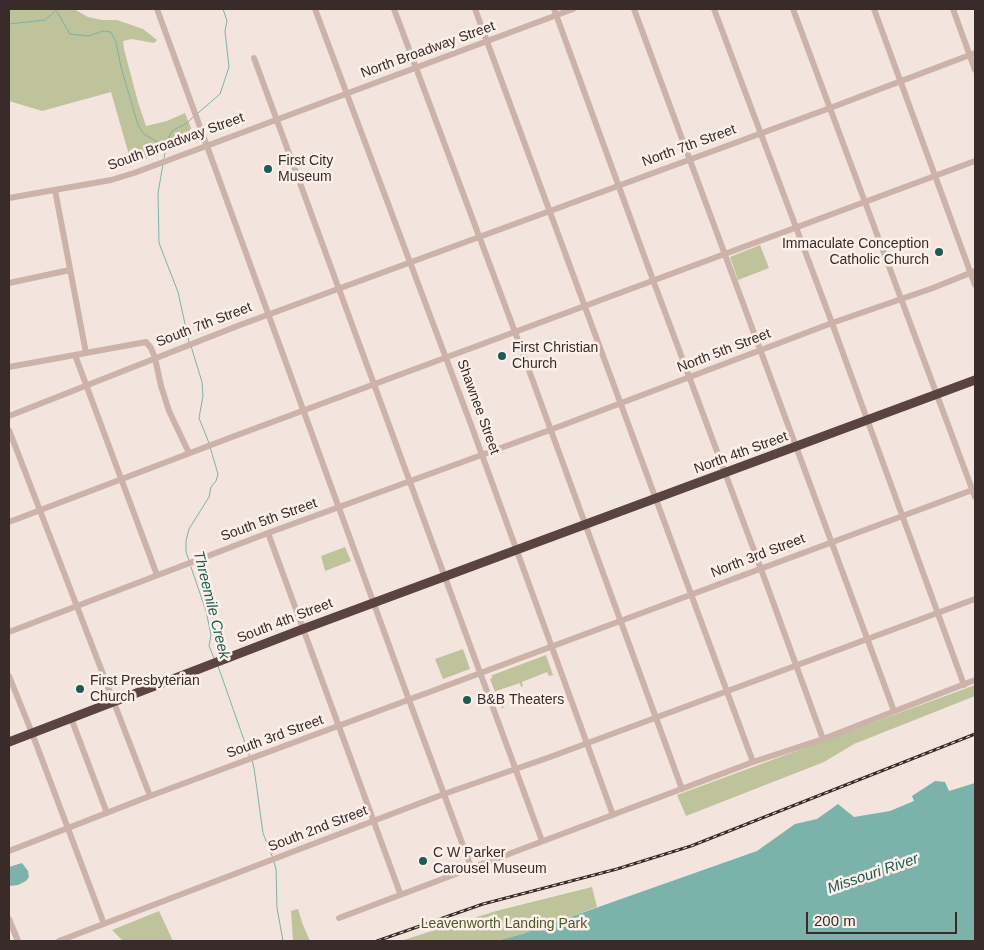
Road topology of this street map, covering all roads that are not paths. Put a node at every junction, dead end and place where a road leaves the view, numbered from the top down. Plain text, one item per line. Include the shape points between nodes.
1 (157, 9) edge
2 (315, 9) edge
3 (394, 9) edge
4 (475, 9) edge
5 (573, 9) edge
6 (634, 9) edge
7 (714, 9) edge
8 (793, 9) edge
9 (874, 9) edge
10 (952, 9) edge
11 (555, 12) edge
12 (487, 42) junction
13 (972, 54) edge
14 (254, 58) dead end
15 (416, 68) junction
16 (975, 70) edge
17 (900, 81) junction
18 (347, 93) junction
19 (830, 108) junction
20 (276, 119) junction
21 (761, 133) junction
22 (206, 145) junction
23 (689, 159) junction
24 (975, 161) edge
25 (935, 175) junction
26 (618, 185) junction
27 (55, 190) junction
28 (9, 198) edge
29 (865, 202) junction
30 (549, 211) junction
31 (796, 228) junction
32 (479, 237) junction
33 (724, 254) junction
34 (411, 263) junction
35 (70, 270) junction
36 (973, 272) edge
37 (652, 280) junction
38 (9, 282) edge
39 (975, 285) edge
40 (338, 289) junction
41 (902, 299) junction
42 (585, 306) junction
43 (268, 314) junction
44 (832, 323) junction
45 (515, 332) junction
46 (760, 351) junction
47 (86, 353) junction
48 (75, 355) junction
49 (155, 358) junction
50 (446, 358) junction
51 (9, 367) edge
52 (690, 377) junction
53 (975, 380) edge
54 (373, 385) junction
55 (85, 386) junction
56 (937, 394) junction
57 (622, 404) junction
58 (304, 410) junction
59 (9, 416) edge
60 (868, 421) junction
61 (9, 430) edge
62 (550, 430) junction
63 (796, 447) junction
64 (188, 453) junction
65 (482, 455) junction
66 (725, 473) junction
67 (121, 479) junction
68 (408, 482) junction
69 (974, 492) edge
70 (657, 499) junction
71 (339, 508) junction
72 (40, 510) junction
73 (902, 516) junction
74 (9, 522) edge
75 (585, 525) junction
76 (268, 533) junction
77 (831, 542) junction
78 (516, 550) junction
79 (761, 569) junction
80 (157, 576) junction
81 (444, 578) junction
82 (692, 594) junction
83 (975, 599) edge
84 (374, 603) junction
85 (76, 605) junction
86 (938, 613) junction
87 (619, 622) junction
88 (303, 629) junction
89 (9, 632) edge
90 (867, 639) junction
91 (550, 647) junction
92 (796, 664) junction
93 (479, 673) junction
94 (9, 676) edge
95 (975, 680) edge
96 (964, 684) junction
97 (727, 690) junction
98 (409, 700) junction
99 (115, 702) junction
100 (894, 711) junction
101 (655, 717) junction
102 (71, 718) junction
103 (339, 726) junction
104 (32, 733) junction
105 (823, 739) junction
106 (9, 742) edge
107 (586, 743) junction
108 (753, 762) junction
109 (515, 769) junction
110 (682, 789) junction
111 (444, 794) junction
112 (150, 796) junction
113 (107, 812) junction
114 (613, 815) junction
115 (374, 821) junction
116 (67, 829) junction
117 (542, 841) junction
118 (9, 851) edge
119 (471, 867) junction
120 (400, 894) junction
121 (9, 918) edge
122 (339, 918) dead end
123 (104, 924) junction
124 (18, 941) edge
125 (59, 941) edge

1 - 22 street
2 - 18 street, Shawnee Street
3 - 15 street
4 - 12 street
5 - 11 street, North Broadway Street
6 - 23 street
7 - 21 street
8 - 19 street
9 - 17 street
10 - 13 street
11 - 12 street, North Broadway Street
11 - 26 street
12 - 15 street, North Broadway Street
12 - 30 street
13 - 16 street
13 - 17 street, North 7th Street
14 - 20 street
15 - 18 street, North Broadway Street
15 - 32 street
17 - 19 street, North 7th Street
17 - 25 street
18 - 20 street, South Broadway Street
18 - 34 street, Shawnee Street
19 - 21 street, North 7th Street
19 - 29 street
20 - 22 street, South Broadway Street
20 - 40 street
21 - 23 street, North 7th Street
21 - 31 street
22 - 27 street, South Broadway Street via 112,180
22 - 43 street
23 - 26 street, North 7th Street
23 - 33 street
24 - 25 street
25 - 29 street
25 - 36 street
26 - 30 street, North 7th Street
26 - 37 street
27 - 28 street, South Broadway Street
27 - 35 street
29 - 31 street
29 - 41 street
30 - 32 street, North 7th Street
30 - 42 street
31 - 33 street
31 - 44 street
32 - 34 street, North 7th Street
32 - 45 street
33 - 37 street
33 - 46 street
34 - 40 street, South 7th Street
34 - 50 street, Shawnee Street
35 - 38 street
35 - 47 street
36 - 39 street
36 - 41 street, North 5th Street
37 - 42 street
37 - 52 street
40 - 43 street, South 7th Street
40 - 54 street
41 - 44 street, North 5th Street
41 - 56 street
42 - 45 street
42 - 57 street
43 - 49 street, South 7th Street
43 - 58 street
44 - 46 street, North 5th Street
44 - 60 street
45 - 50 street
45 - 62 street
46 - 52 street, North 5th Street
46 - 63 street
47 - 48 street
47 - 49 street via 146,342
48 - 51 street
48 - 55 street
49 - 55 street, South 7th Street
49 - 64 street via 169,411
50 - 54 street
50 - 65 street, Shawnee Street
52 - 57 street, North 5th Street
52 - 66 street
53 - 56 highway, North 4th Street
54 - 58 street
54 - 68 street
55 - 59 street, South 7th Street
55 - 67 street
56 - 60 highway, North 4th Street
56 - 69 street
57 - 62 street, North 5th Street
57 - 70 street
58 - 64 street
58 - 71 street
60 - 63 highway, North 4th Street
60 - 73 street
61 - 72 street
62 - 65 street, North 5th Street
62 - 75 street
63 - 66 highway, North 4th Street
63 - 77 street
64 - 67 street
65 - 68 street, South 5th Street
65 - 78 street, Shawnee Street
66 - 70 highway, North 4th Street
66 - 79 street
67 - 72 street
67 - 80 street
68 - 71 street, South 5th Street
68 - 81 street
69 - 73 street, North 3rd Street
70 - 75 highway, North 4th Street
70 - 82 street
71 - 76 street, South 5th Street
71 - 84 street
72 - 74 street
72 - 85 street
73 - 77 street, North 3rd Street
73 - 86 street
75 - 78 highway, North 4th Street
75 - 87 street
76 - 80 street, South 5th Street
76 - 88 street
77 - 79 street, North 3rd Street
77 - 90 street
78 - 81 highway, South 4th Street
78 - 91 street, Shawnee Street
79 - 82 street, North 3rd Street
79 - 92 street
80 - 85 street, South 5th Street
81 - 84 highway, South 4th Street
81 - 93 street
82 - 87 street, North 3rd Street
82 - 97 street
83 - 86 street, South 2nd Street
84 - 88 highway, South 4th Street
84 - 98 street
85 - 89 street, South 5th Street
85 - 99 street
86 - 90 street, South 2nd Street
86 - 96 street
87 - 91 street, North 3rd Street
87 - 101 street
88 - 99 highway, South 4th Street
88 - 103 street
90 - 92 street, South 2nd Street
90 - 100 street
91 - 93 street, South 3rd Street
91 - 107 street, Shawnee Street
92 - 97 street, South 2nd Street
92 - 105 street
93 - 98 street, South 3rd Street
93 - 109 street
94 - 104 street
95 - 96 street
96 - 100 street
97 - 101 street, South 2nd Street
97 - 108 street
98 - 103 street, South 3rd Street
98 - 111 street
99 - 102 highway, South 4th Street
99 - 112 street
100 - 105 street
101 - 107 street, South 2nd Street
101 - 110 street
102 - 104 highway, South 4th Street
102 - 113 street
103 - 112 street, South 3rd Street
103 - 115 street
104 - 106 highway, South 4th Street
104 - 116 street
105 - 108 street
107 - 109 street, South 2nd Street
107 - 114 street, Shawnee Street
108 - 110 street
109 - 111 street, South 2nd Street
109 - 117 street
110 - 114 street
111 - 115 street, South 2nd Street
111 - 119 street
112 - 113 street, South 3rd Street
113 - 116 street, South 3rd Street
114 - 117 street
115 - 120 street
115 - 123 street, South 2nd Street
116 - 118 street, South 3rd Street
116 - 123 street
117 - 119 street
119 - 120 street
120 - 122 street
121 - 124 street
123 - 125 street, South 2nd Street

